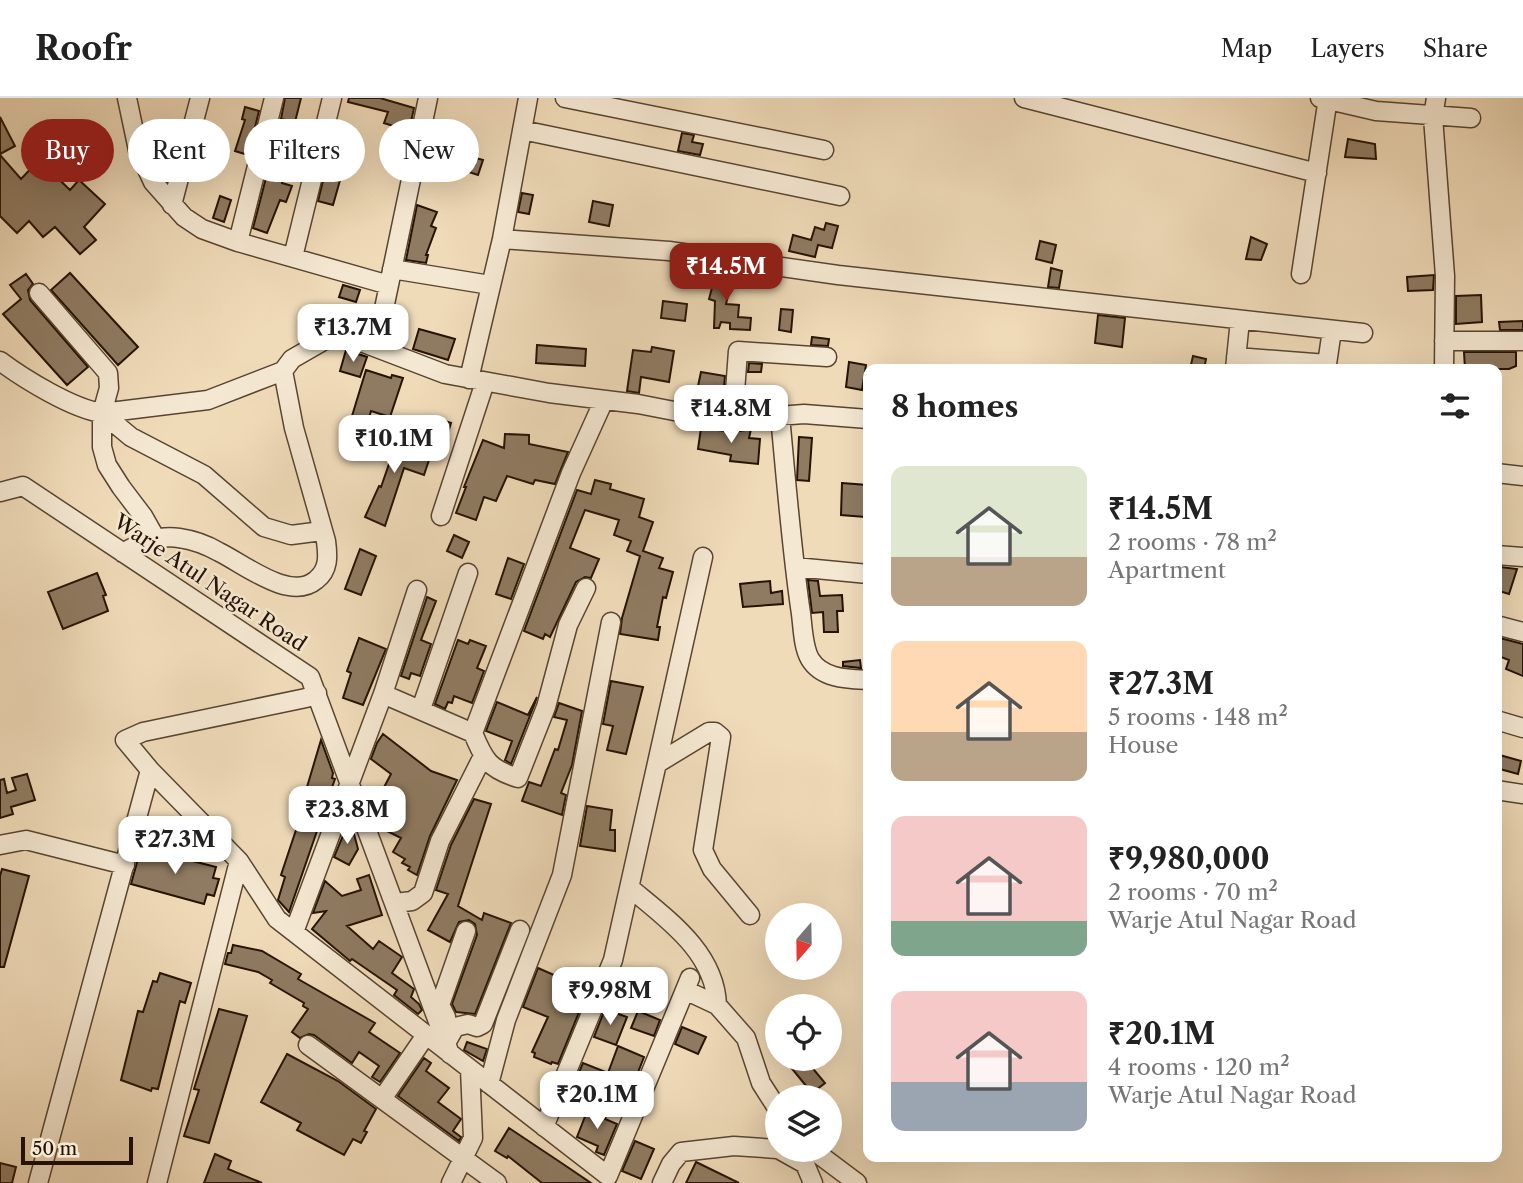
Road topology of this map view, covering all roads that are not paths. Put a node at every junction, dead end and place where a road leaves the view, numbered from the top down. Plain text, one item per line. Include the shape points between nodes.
1 (274, 98) edge
2 (332, 98) edge
3 (428, 98) edge
4 (528, 98) edge
5 (565, 98) edge
6 (1024, 98) edge
7 (1436, 98) edge
8 (197, 99) edge
9 (1325, 99) edge
10 (131, 102) edge
11 (1433, 117) junction
12 (1471, 118) dead end
13 (522, 130) junction
14 (824, 150) dead end
15 (1317, 173) junction
16 (840, 196) dead end
17 (172, 205) junction
18 (502, 239) junction
19 (238, 242) junction
20 (293, 257) junction
21 (1301, 274) dead end
22 (391, 277) junction
23 (489, 285) junction
24 (39, 293) dead end
25 (1240, 320) junction
26 (1332, 330) junction
27 (1363, 333) dead end
28 (1444, 341) junction
29 (1523, 341) edge
30 (376, 347) junction
31 (827, 357) dead end
32 (0, 361) edge
33 (1236, 363) edge
34 (1444, 364) edge
35 (283, 371) junction
36 (477, 380) junction
37 (604, 400) junction
38 (102, 414) junction
39 (780, 416) junction
40 (733, 419) junction
41 (863, 419) edge
42 (1502, 474) edge
43 (1523, 476) edge
44 (0, 492) edge
45 (440, 516) dead end
46 (322, 531) junction
47 (156, 539) junction
48 (123, 553) junction
49 (1502, 555) edge
50 (703, 557) dead end
51 (1523, 557) edge
52 (795, 568) junction
53 (468, 573) dead end
54 (863, 574) edge
55 (586, 588) dead end
56 (417, 590) dead end
57 (611, 622) dead end
58 (1502, 627) edge
59 (1523, 632) edge
60 (863, 680) edge
61 (317, 693) junction
62 (383, 694) junction
63 (421, 709) junction
64 (1502, 722) edge
65 (1523, 728) edge
66 (473, 733) junction
67 (483, 756) junction
68 (658, 763) junction
69 (150, 770) junction
70 (350, 782) junction
71 (1502, 791) edge
72 (1523, 794) edge
73 (1, 849) edge
74 (239, 861) junction
75 (125, 865) junction
76 (630, 888) junction
77 (395, 903) junction
78 (750, 915) dead end
79 (520, 930) dead end
80 (466, 931) dead end
81 (294, 932) junction
82 (717, 1005) junction
83 (426, 1035) junction
84 (451, 1041) junction
85 (308, 1045) dead end
86 (470, 1069) junction
87 (489, 1084) junction
88 (765, 1089) edge
89 (382, 1099) junction
90 (544, 1126) junction
91 (765, 1148) edge
92 (464, 1159) junction
93 (801, 1162) edge
94 (829, 1162) edge
95 (38, 1183) edge
96 (157, 1183) edge
97 (451, 1183) edge
98 (497, 1183) edge
99 (662, 1183) edge
100 (813, 1183) edge
101 (857, 1183) edge

1 - 19 street
2 - 20 street
3 - 22 street
4 - 13 street
5 - 14 street
6 - 15 street
7 - 11 street
8 - 17 street
9 - 11 street
9 - 15 street
10 - 17 street via 138,149 153,182
11 - 12 street
11 - 28 street via 1445,276
13 - 16 street
13 - 18 street
15 - 21 street
17 - 19 street via 202,229
18 - 23 street
18 - 25 street via 669,251 838,275
19 - 20 street
20 - 22 street
22 - 23 street
22 - 30 street
23 - 36 street
24 - 38 street via 108,373 110,388
25 - 26 street
25 - 33 street
26 - 27 street
26 - 33 street via 1327,364
28 - 29 street
28 - 34 street
30 - 35 street via 348,337 325,340 292,359
30 - 36 street via 445,374
31 - 40 street via 738,351
32 - 38 street via 34,383
35 - 38 street via 208,400
35 - 46 street
36 - 37 street
36 - 45 street
37 - 40 street
37 - 66 street via 571,474
38 - 46 street via 131,437 204,475 264,527 291,535
38 - 47 street via 107,465
39 - 40 street
39 - 41 street
39 - 52 street
42 - 43 street
44 - 48 street, Warje Atul Nagar Road via 23,486
46 - 47 street via 328,556 325,572 304,587 281,585 195,542
47 - 48 street
48 - 61 street, Warje Atul Nagar Road via 310,677
49 - 51 street
50 - 68 street
52 - 54 street
52 - 60 street via 810,659 835,677
53 - 63 street
55 - 67 street via 568,625 546,707 518,778 498,772
56 - 62 street
57 - 87 street via 562,875 506,1020
58 - 59 street
61 - 69 street via 124,740
61 - 70 street, Warje Atul Nagar Road
62 - 63 street
62 - 70 street
63 - 66 street
64 - 65 street
66 - 67 street
67 - 77 street via 440,841 423,893 412,901
68 - 76 street
68 - 78 street via 709,732 722,737 703,850 712,869
69 - 74 street
69 - 75 street
70 - 77 street, Warje Atul Nagar Road
70 - 81 street
71 - 72 street
73 - 75 street via 26,840
74 - 81 street via 277,919
74 - 96 street
75 - 95 street
76 - 82 street via 695,946 716,988
76 - 90 street via 613,960
77 - 84 street, Warje Atul Nagar Road
79 - 84 street via 483,1024 468,1024
80 - 84 street via 440,1005
81 - 83 street
82 - 88 street via 746,1038
82 - 90 street via 687,984 608,1176
83 - 84 street
83 - 89 street
84 - 86 street
85 - 89 street
86 - 87 street
86 - 92 street via 474,1129
87 - 90 street
89 - 92 street
91 - 99 street via 734,1146 681,1153
92 - 97 street
92 - 98 street
93 - 100 street
94 - 101 street

